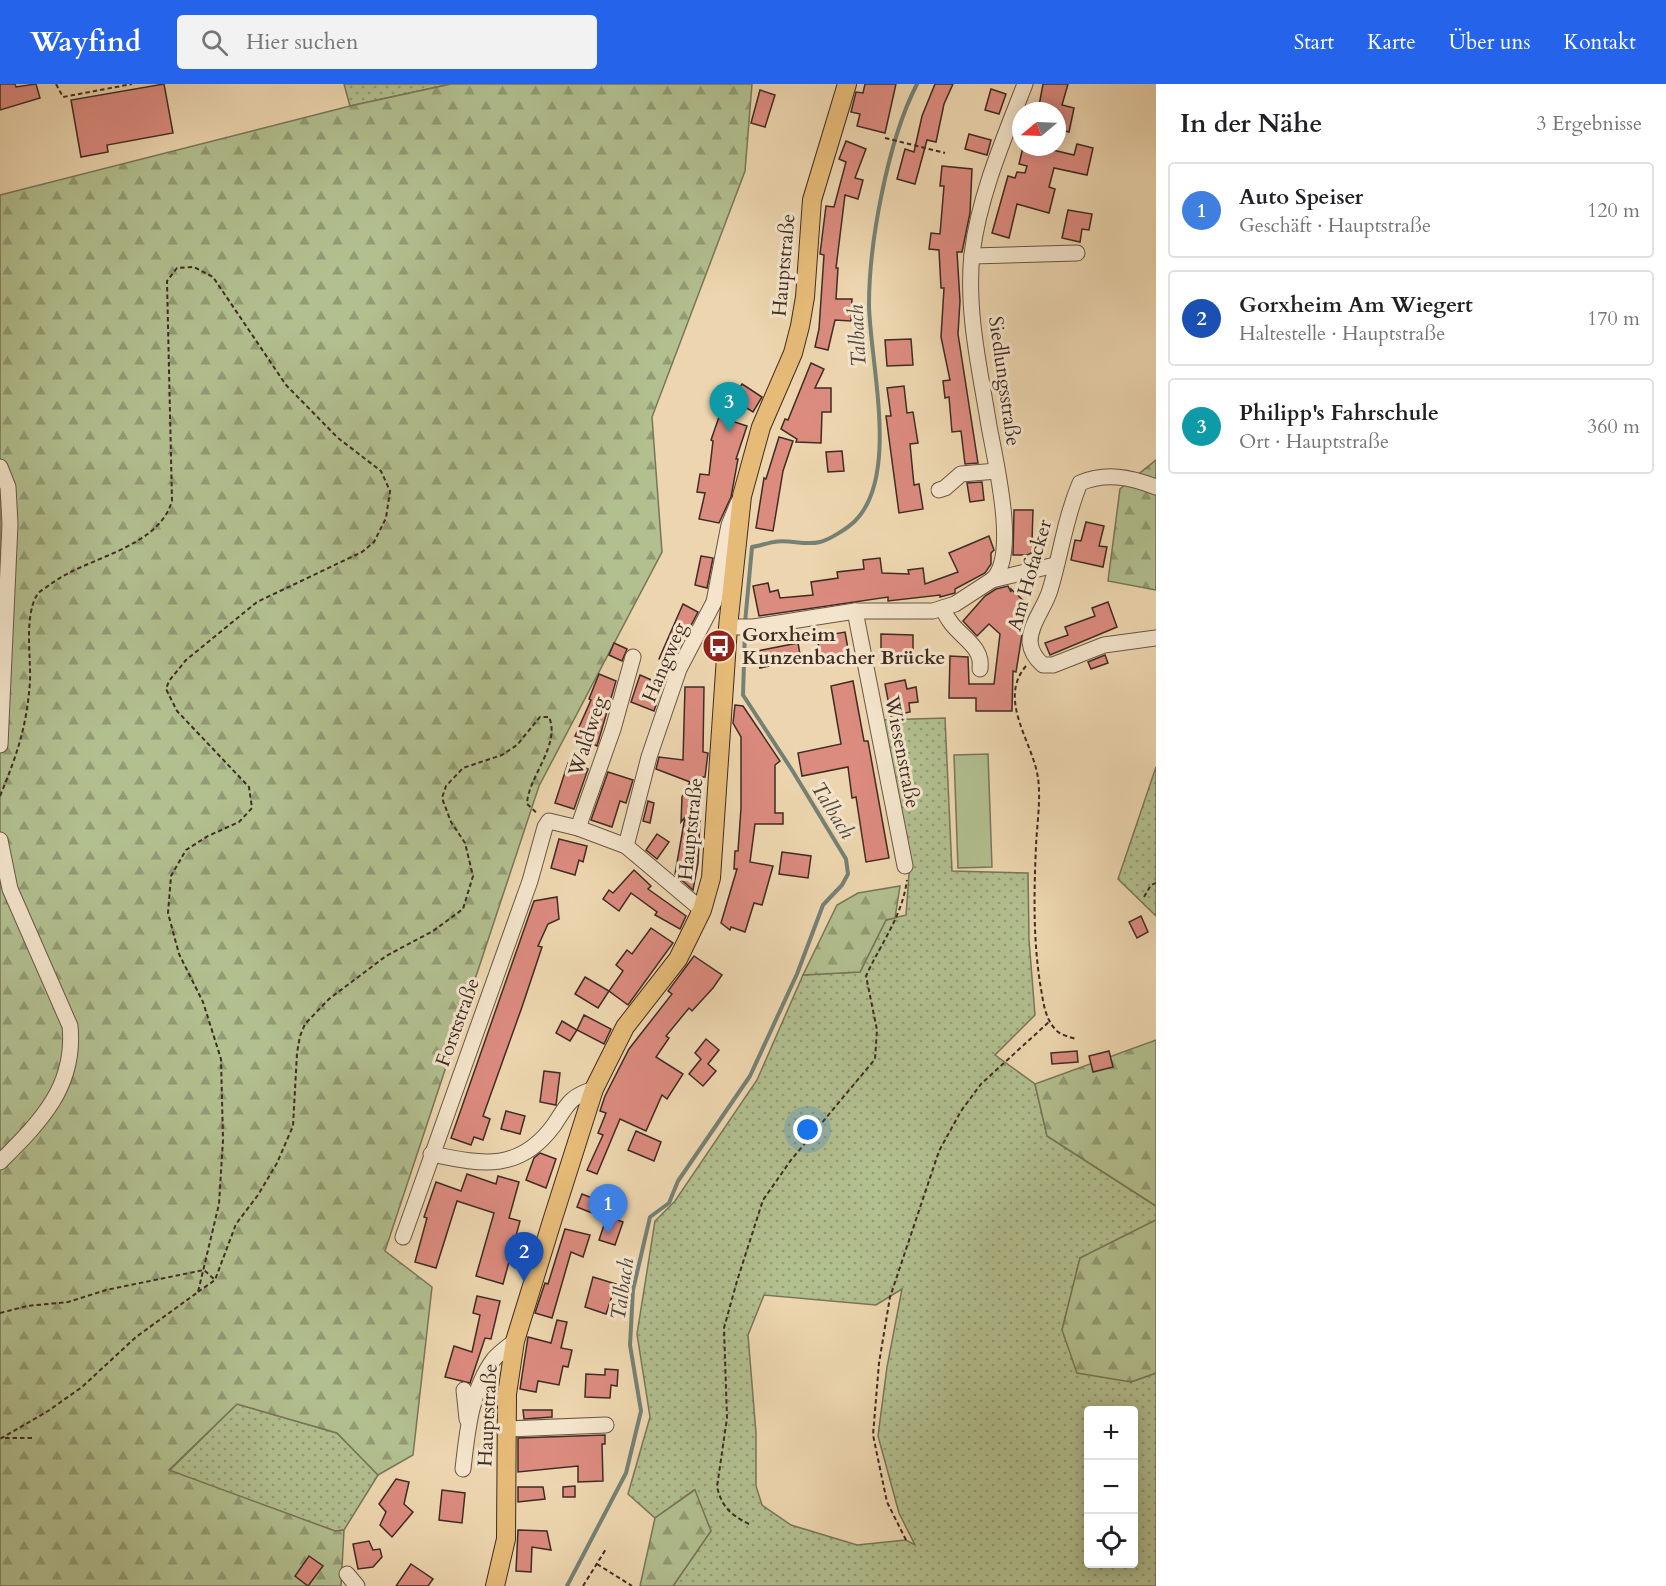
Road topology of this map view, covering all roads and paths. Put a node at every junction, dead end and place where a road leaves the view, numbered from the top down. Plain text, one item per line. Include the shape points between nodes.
1 (56, 84) edge
2 (132, 84) edge
3 (847, 84) edge
4 (1025, 84) edge
5 (887, 139) dead end
6 (945, 153) dead end
7 (1077, 253) dead end
8 (972, 256) junction
9 (0, 467) edge
10 (997, 471) junction
11 (1156, 487) edge
12 (939, 490) dead end
13 (742, 496) junction
14 (1055, 565) junction
15 (992, 580) junction
16 (943, 608) junction
17 (855, 611) junction
18 (740, 627) junction
19 (1156, 638) edge
20 (633, 657) dead end
21 (1034, 657) junction
22 (980, 669) dead end
23 (0, 745) edge
24 (0, 796) edge
25 (549, 821) junction
26 (578, 828) junction
27 (0, 840) edge
28 (626, 846) junction
29 (905, 866) joint
30 (1156, 883) edge
31 (1144, 897) dead end
32 (702, 910) junction
33 (1050, 1021) junction
34 (1077, 1039) dead end
35 (594, 1089) junction
36 (431, 1154) junction
37 (0, 1162) edge
38 (404, 1238) dead end
39 (204, 1270) junction
40 (215, 1280) junction
41 (198, 1292) junction
42 (0, 1312) edge
43 (516, 1341) junction
44 (464, 1389) dead end
45 (606, 1425) dead end
46 (468, 1428) junction
47 (505, 1429) junction
48 (33, 1438) dead end
49 (1, 1439) edge
50 (463, 1469) dead end
51 (749, 1524) dead end
52 (906, 1540) dead end
53 (606, 1549) dead end
54 (597, 1564) junction
55 (495, 1586) edge
56 (583, 1586) edge
57 (633, 1586) edge

1 - 2 path via 63,97
3 - 13 main road, Hauptstraße via 812,200 806,297 800,326 793,353 760,427
4 - 8 street, Siedlungsstraße via 995,162
5 - 6 path
7 - 8 street
8 - 10 street, Siedlungsstraße via 973,334
9 - 23 street via 8,487 10,524
10 - 12 street via 961,474
10 - 15 street, Siedlungsstraße via 1005,534 1004,563
11 - 14 street, Am Hofacker via 1112,476 1080,483
13 - 18 main road, Hauptstraße
13 - 28 street, Hangweg via 729,525 714,602 679,669
14 - 15 street
14 - 21 street, Am Hofacker via 1050,591 1032,631
15 - 16 street
16 - 17 street
16 - 22 street via 950,625 978,650
17 - 18 street
17 - 29 street, Wiesenstraße
18 - 32 main road, Hauptstraße via 713,862
19 - 21 street, Am Hofacker via 1104,645 1053,665 1043,665
20 - 26 street, Waldweg via 613,729
21 - 33 path via 1020,673 1015,700 1019,726 1034,755 1039,781 1033,909 1037,962
24 - 39 path via 22,741 30,682 30,626 37,594 60,577 119,552 169,513 172,501 167,281 177,268 194,267 213,277 286,385 338,438 381,471 390,491 386,518 374,542 362,552 256,602 186,660 166,689 177,711 249,787 252,808 240,822 186,850 171,876 168,913 179,954 203,1002 221,1059 224,1140 219,1204
25 - 26 street
25 - 36 street, Forststraße
25 - 40 path via 527,804 528,790 549,747 552,724 549,717 540,717 517,745 502,755 463,768 446,786 442,798 465,843 473,876 463,909 433,932 386,956 329,999 306,1024 297,1053 293,1126 258,1196 236,1224
26 - 28 street
27 - 37 street via 10,889 70,1026 72,1045 57,1099
28 - 32 street
29 - 51 path via 905,899 866,976 877,1030 875,1059 790,1161 763,1200 724,1328 727,1418 717,1487 730,1514
30 - 31 path
32 - 35 main road, Hauptstraße via 678,959 625,1027
33 - 34 path via 1056,1031
33 - 52 path via 981,1084 961,1111 939,1151 890,1297 873,1435 887,1502
35 - 36 street via 572,1098 540,1140 521,1154 479,1164
35 - 43 main road, Hauptstraße
36 - 38 street, Forststraße
39 - 40 path
39 - 41 path
39 - 42 path via 68,1302
40 - 41 path
41 - 49 path via 136,1337 82,1387
43 - 46 street via 490,1367 478,1391
43 - 47 main road, Hauptstraße
44 - 46 street
45 - 47 street
46 - 50 street
47 - 55 main road, Hauptstraße via 506,1539
48 - 49 path
53 - 54 path
54 - 56 path
54 - 57 path

